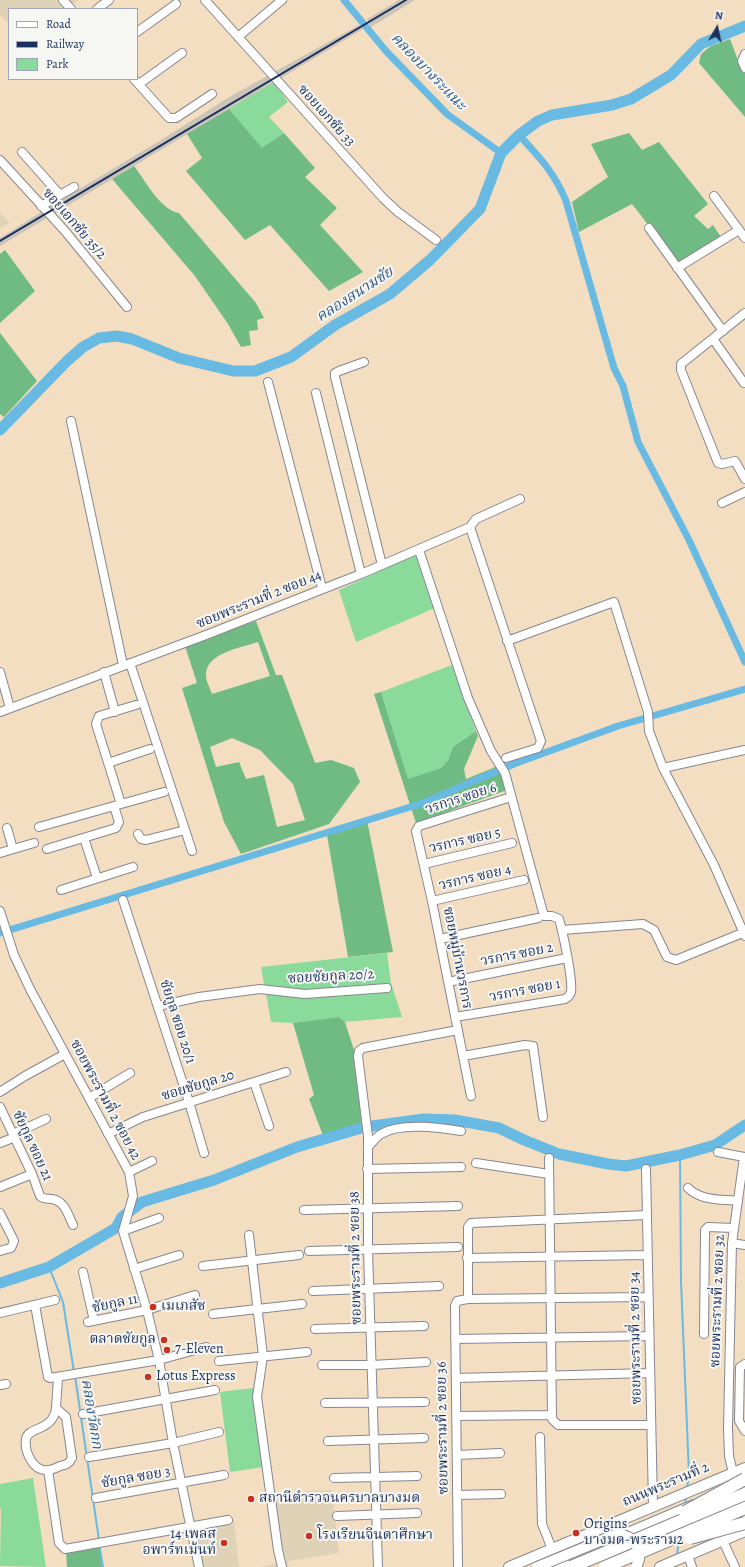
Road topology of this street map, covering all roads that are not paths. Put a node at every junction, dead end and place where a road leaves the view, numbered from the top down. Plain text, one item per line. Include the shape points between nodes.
1 (63, 0) edge
2 (109, 0) edge
3 (205, 0) edge
4 (282, 0) edge
5 (176, 4) dead end
6 (70, 8) edge
7 (98, 8) edge
8 (138, 31) edge
9 (238, 37) junction
10 (182, 53) dead end
11 (745, 54) edge
12 (745, 68) edge
13 (136, 82) edge
14 (212, 94) dead end
15 (22, 152) dead end
16 (0, 160) edge
17 (74, 187) dead end
18 (60, 195) junction
19 (714, 196) dead end
20 (41, 206) junction
21 (649, 228) dead end
22 (739, 230) junction
23 (745, 238) edge
24 (436, 240) dead end
25 (677, 268) junction
26 (127, 307) dead end
27 (745, 313) edge
28 (723, 331) junction
29 (713, 339) junction
30 (364, 362) dead end
31 (268, 382) dead end
32 (744, 383) dead end
33 (316, 394) dead end
34 (71, 421) dead end
35 (745, 479) edge
36 (745, 492) edge
37 (520, 498) dead end
38 (722, 503) dead end
39 (470, 527) junction
40 (419, 550) junction
41 (382, 565) junction
42 (362, 574) junction
43 (322, 588) junction
44 (507, 641) junction
45 (127, 664) junction
46 (0, 672) edge
47 (104, 672) junction
48 (136, 705) dead end
49 (10, 708) junction
50 (0, 712) edge
51 (115, 712) junction
52 (150, 749) dead end
53 (745, 750) edge
54 (506, 758) dead end
55 (108, 763) junction
56 (663, 768) junction
57 (164, 792) dead end
58 (511, 797) junction
59 (117, 805) junction
60 (418, 826) joint
61 (39, 827) dead end
62 (7, 828) dead end
63 (185, 830) junction
64 (138, 834) dead end
65 (84, 838) junction
66 (34, 843) dead end
67 (512, 843) dead end
68 (13, 849) junction
69 (47, 849) dead end
70 (192, 852) dead end
71 (0, 853) edge
72 (424, 864) junction
73 (133, 867) dead end
74 (97, 878) junction
75 (524, 880) dead end
76 (61, 890) dead end
77 (123, 900) dead end
78 (432, 901) junction
79 (0, 911) edge
80 (541, 917) junction
81 (562, 930) junction
82 (744, 934) edge
83 (440, 939) junction
84 (567, 958) junction
85 (448, 982) junction
86 (387, 988) dead end
87 (158, 1006) junction
88 (455, 1017) junction
89 (458, 1030) junction
90 (65, 1054) junction
91 (463, 1056) junction
92 (286, 1072) dead end
93 (130, 1073) dead end
94 (254, 1082) junction
95 (0, 1092) edge
96 (471, 1096) dead end
97 (89, 1098) junction
98 (189, 1102) junction
99 (0, 1107) edge
100 (543, 1117) dead end
101 (46, 1119) dead end
102 (269, 1126) dead end
103 (461, 1131) dead end
104 (108, 1134) junction
105 (14, 1136) junction
106 (0, 1144) edge
107 (368, 1147) junction
108 (718, 1152) dead end
109 (204, 1153) dead end
110 (549, 1158) dead end
111 (152, 1161) dead end
112 (476, 1163) dead end
113 (462, 1167) dead end
114 (744, 1167) edge
115 (646, 1168) dead end
116 (367, 1169) junction
117 (129, 1172) junction
118 (32, 1174) junction
119 (549, 1174) junction
120 (0, 1187) edge
121 (688, 1188) dead end
122 (738, 1200) junction
123 (458, 1206) dead end
124 (367, 1209) junction
125 (304, 1210) dead end
126 (0, 1213) edge
127 (647, 1215) junction
128 (159, 1218) dead end
129 (549, 1219) junction
130 (73, 1225) dead end
131 (124, 1227) junction
132 (734, 1228) junction
133 (249, 1235) dead end
134 (732, 1243) junction
135 (745, 1245) edge
136 (458, 1247) dead end
137 (368, 1250) junction
138 (0, 1251) edge
139 (309, 1251) dead end
140 (179, 1255) dead end
141 (647, 1255) junction
142 (298, 1256) dead end
143 (550, 1257) junction
144 (467, 1258) junction
145 (253, 1260) junction
146 (203, 1266) dead end
147 (134, 1269) junction
148 (83, 1272) dead end
149 (439, 1286) dead end
150 (370, 1289) junction
151 (313, 1291) dead end
152 (195, 1295) dead end
153 (551, 1297) junction
154 (648, 1297) junction
155 (468, 1299) junction
156 (55, 1300) dead end
157 (302, 1304) dead end
158 (35, 1305) junction
159 (257, 1309) junction
160 (147, 1310) junction
161 (0, 1313) edge
162 (213, 1314) dead end
163 (424, 1326) dead end
164 (315, 1329) dead end
165 (371, 1329) junction
166 (704, 1334) dead end
167 (649, 1336) junction
168 (551, 1337) junction
169 (455, 1339) junction
170 (206, 1347) dead end
171 (307, 1352) dead end
172 (263, 1356) junction
173 (159, 1360) junction
174 (219, 1361) dead end
175 (426, 1362) dead end
176 (745, 1364) edge
177 (322, 1365) dead end
178 (372, 1365) junction
179 (650, 1373) junction
180 (552, 1375) junction
181 (58, 1378) junction
182 (456, 1378) junction
183 (215, 1390) dead end
184 (165, 1399) junction
185 (425, 1402) dead end
186 (325, 1403) dead end
187 (373, 1403) junction
188 (56, 1408) junction
189 (83, 1414) dead end
190 (552, 1415) junction
191 (456, 1416) junction
192 (651, 1424) junction
193 (745, 1431) edge
194 (219, 1432) dead end
195 (540, 1437) dead end
196 (424, 1438) dead end
197 (374, 1439) junction
198 (328, 1441) dead end
199 (173, 1443) junction
200 (500, 1453) dead end
201 (456, 1455) junction
202 (89, 1457) dead end
203 (745, 1468) edge
204 (48, 1470) junction
205 (733, 1473) junction
206 (224, 1474) dead end
207 (418, 1476) dead end
208 (334, 1478) dead end
209 (376, 1478) junction
210 (745, 1479) edge
211 (181, 1483) junction
212 (745, 1486) edge
213 (501, 1494) dead end
214 (745, 1494) edge
215 (457, 1495) junction
216 (96, 1498) dead end
217 (653, 1506) junction
218 (745, 1508) edge
219 (745, 1512) edge
220 (416, 1513) dead end
221 (376, 1514) junction
222 (337, 1516) dead end
223 (228, 1520) dead end
224 (745, 1523) edge
225 (192, 1526) junction
226 (745, 1532) edge
227 (642, 1537) junction
228 (723, 1541) junction
229 (648, 1549) junction
230 (552, 1550) junction
231 (686, 1556) junction
232 (663, 1566) edge
233 (198, 1567) edge
234 (282, 1567) edge
235 (378, 1567) edge
236 (458, 1567) edge
237 (509, 1567) edge
238 (537, 1567) edge
239 (551, 1567) edge
240 (571, 1567) edge
241 (605, 1567) edge
242 (613, 1567) edge
243 (636, 1567) edge
244 (692, 1567) edge
245 (735, 1567) edge

1 - 6 street
2 - 7 street
3 - 9 street, ซอยเอกชัย 33
4 - 9 street
5 - 8 street
9 - 24 street, ซอยเอกชัย 33 via 383,198
10 - 13 street
11 - 12 street via 742,61
13 - 14 street via 169,118 176,118
15 - 18 street
16 - 20 street, ซอยเอกชัย 35/2
17 - 18 street
18 - 20 street
19 - 22 street
20 - 26 street, ซอยเอกชัย 35/2 via 65,231
21 - 25 street
22 - 23 street
22 - 25 street
25 - 28 street
27 - 28 street
28 - 29 street
29 - 32 street
29 - 35 street via 684,361 681,370 718,463 735,461
30 - 41 street via 338,371 335,377
31 - 43 street
33 - 42 street
34 - 45 street
36 - 38 street
37 - 39 street, ซอยพระรามที่ 2 ซอย 44 via 476,519
39 - 40 street, ซอยพระรามที่ 2 ซอย 44
39 - 44 street
40 - 41 street, ซอยพระรามที่ 2 ซอย 44
40 - 58 street via 468,698 491,752 502,770
41 - 42 street, ซอยพระรามที่ 2 ซอย 44
42 - 43 street, ซอยพระรามที่ 2 ซอย 44
43 - 45 street, ซอยพระรามที่ 2 ซอย 44
44 - 54 street via 541,741 538,748
44 - 56 street via 614,602 648,712 649,731
45 - 47 street, ซอยพระรามที่ 2 ซอย 44
45 - 63 street
46 - 49 street
47 - 49 street, ซอยพระรามที่ 2 ซอย 44
47 - 51 street
48 - 51 street
49 - 50 street, ซอยพระรามที่ 2 ซอย 44
51 - 55 street via 99,716 96,724
52 - 55 street
53 - 56 street
55 - 59 street
56 - 82 street via 708,854
57 - 59 street
58 - 60 street, วรการ ซอย 6
58 - 80 street
59 - 61 street
59 - 65 street via 119,822 116,828
60 - 72 street, ซอยหมู่บ้านวรการ via 416,836
62 - 68 street
63 - 64 street via 146,840 141,839
63 - 70 street
65 - 69 street
65 - 74 street
66 - 68 street
67 - 72 street, วรการ ซอย 5
68 - 71 street
72 - 78 street, ซอยหมู่บ้านวรการ
73 - 74 street
74 - 76 street
75 - 78 street, วรการ ซอย 4
77 - 87 street, ชัยกูล ซอย 20/1
78 - 83 street, ซอยหมู่บ้านวรการ
79 - 90 street, ซอยพระรามที่ 2 ซอย 42 via 30,989
80 - 81 street via 552,916 559,919
80 - 83 street
81 - 82 street via 643,924 654,930 667,957 676,960
81 - 84 street
83 - 85 street, ซอยหมู่บ้านวรการ
84 - 85 street, วรการ ซอย 2
84 - 88 street, วรการ ซอย 1 via 571,990 570,996 565,999
85 - 88 street, ซอยหมู่บ้านวรการ
86 - 87 street, ซอยชัยกูล 20/2 via 305,994 260,989 199,997
87 - 98 street, ชัยกูล ซอย 20/1
88 - 89 street, ซอยหมู่บ้านวรการ
89 - 91 street, ซอยหมู่บ้านวรการ
89 - 107 street, ซอยพระรามที่ 2 ซอย 38 via 363,1048 359,1051
90 - 95 street
90 - 97 street, ซอยพระรามที่ 2 ซอย 42
91 - 96 street, ซอยหมู่บ้านวรการ
91 - 100 street via 525,1045 533,1046
92 - 94 street
93 - 97 street
94 - 98 street, ซอยชัยกูล 20
94 - 102 street, ซอยชัยกูล 20
97 - 104 street, ซอยพระรามที่ 2 ซอย 42
98 - 104 street, ซอยชัยกูล 20 via 143,1117
98 - 109 street, ชัยกูล ซอย 20/1
99 - 105 street, ชัยกูล ซอย 21
101 - 105 street
103 - 107 street via 410,1127 380,1134
104 - 117 street, ซอยพระรามที่ 2 ซอย 42
105 - 106 street
105 - 118 street, ชัยกูล ซอย 21
107 - 116 street, ซอยพระรามที่ 2 ซอย 38
108 - 114 street, ซอยพระรามที่ 2 ซอย 32 via 744,1158
110 - 119 street
111 - 117 street
112 - 119 street
113 - 116 street
114 - 122 street, ซอยพระรามที่ 2 ซอย 32
115 - 127 street, ซอยพระรามที่ 2 ซอย 34
116 - 124 street, ซอยพระรามที่ 2 ซอย 38
117 - 131 street, ซอยพระรามที่ 2 ซอย 42 via 133,1196
118 - 120 street
118 - 130 street, ชัยกูล ซอย 21 via 40,1196 57,1200 64,1206
119 - 129 street
121 - 122 street via 702,1197
122 - 132 street, ซอยพระรามที่ 2 ซอย 32
123 - 124 street
124 - 125 street
124 - 137 street, ซอยพระรามที่ 2 ซอย 38
126 - 138 street via 14,1241 11,1248
127 - 129 street
127 - 141 street, ซอยพระรามที่ 2 ซอย 34
128 - 131 street
129 - 143 street
129 - 144 street via 471,1222 468,1227
131 - 147 street
132 - 134 street, ซอยพระรามที่ 2 ซอย 32
132 - 166 street via 708,1227 705,1230
133 - 145 street
134 - 135 street
134 - 205 street, ซอยพระรามที่ 2 ซอย 32 via 728,1428 729,1456
136 - 137 street
137 - 139 street
137 - 150 street, ซอยพระรามที่ 2 ซอย 38
140 - 147 street
141 - 143 street
141 - 154 street, ซอยพระรามที่ 2 ซอย 34
142 - 145 street
143 - 144 street
143 - 153 street
144 - 155 street
145 - 146 street
145 - 159 street
147 - 160 street
148 - 160 street, ชัยกูล 11 via 91,1322
149 - 150 street
150 - 151 street
150 - 165 street, ซอยพระรามที่ 2 ซอย 38
152 - 160 street, ชัยกูล 11
153 - 154 street
153 - 155 street
153 - 168 street
154 - 167 street, ซอยพระรามที่ 2 ซอย 34
155 - 169 street, ซอยพระรามที่ 2 ซอย 36 via 457,1301 455,1306
156 - 158 street
157 - 159 street
158 - 161 street
158 - 181 street via 48,1377
159 - 162 street
159 - 172 street
160 - 173 street
163 - 165 street
164 - 165 street
165 - 178 street, ซอยพระรามที่ 2 ซอย 38
167 - 168 street
167 - 179 street, ซอยพระรามที่ 2 ซอย 34
168 - 169 street
168 - 180 street
169 - 182 street, ซอยพระรามที่ 2 ซอย 36
170 - 173 street
171 - 172 street
172 - 174 street
172 - 234 street via 257,1397
173 - 181 street
173 - 184 street
175 - 178 street
176 - 193 street via 740,1367 738,1421
177 - 178 street
178 - 187 street, ซอยพระรามที่ 2 ซอย 38
179 - 180 street
179 - 192 street, ซอยพระรามที่ 2 ซอย 34
180 - 182 street
180 - 190 street
181 - 188 street
182 - 191 street, ซอยพระรามที่ 2 ซอย 36
183 - 184 street
184 - 189 street
184 - 199 street
185 - 187 street
186 - 187 street
187 - 197 street, ซอยพระรามที่ 2 ซอย 38
188 - 204 street via 67,1420 72,1458 68,1464
188 - 204 street via 56,1414 48,1425 30,1432 26,1439 32,1462 39,1468
190 - 191 street
190 - 192 street via 552,1419 558,1425
191 - 201 street, ซอยพระรามที่ 2 ซอย 36
192 - 217 street, ซอยพระรามที่ 2 ซอย 34
194 - 199 street
195 - 230 street via 542,1524
196 - 197 street
197 - 198 street
197 - 209 street, ซอยพระรามที่ 2 ซอย 38
199 - 202 street
199 - 211 street
200 - 201 street
201 - 215 street, ซอยพระรามที่ 2 ซอย 36
203 - 205 main road, ถนนพระรามที่ 2
204 - 225 street via 61,1546 69,1549
205 - 217 main road, ถนนพระรามที่ 2
206 - 211 street, ชัยกูล ซอย 3
207 - 209 street
208 - 209 street
209 - 221 street, ซอยพระรามที่ 2 ซอย 38
210 - 227 highway, bridge
211 - 216 street, ชัยกูล ซอย 3
211 - 225 street
212 - 239 highway, bridge
213 - 215 street
214 - 227 highway, bridge
215 - 236 street, ซอยพระรามที่ 2 ซอย 36
217 - 230 main road, ถนนพระรามที่ 2
218 - 229 highway, bridge
219 - 242 highway
220 - 221 street
221 - 222 street
221 - 235 street, ซอยพระรามที่ 2 ซอย 38
223 - 225 street
224 - 229 highway, bridge
225 - 233 street
226 - 228 main road
227 - 240 highway, bridge
228 - 231 main road
228 - 245 street
229 - 241 highway, bridge
230 - 237 main road, ถนนพระรามที่ 2
231 - 232 main road
231 - 244 street
238 - 243 main road, bridge via 617,1534 628,1536 636,1543 640,1556

